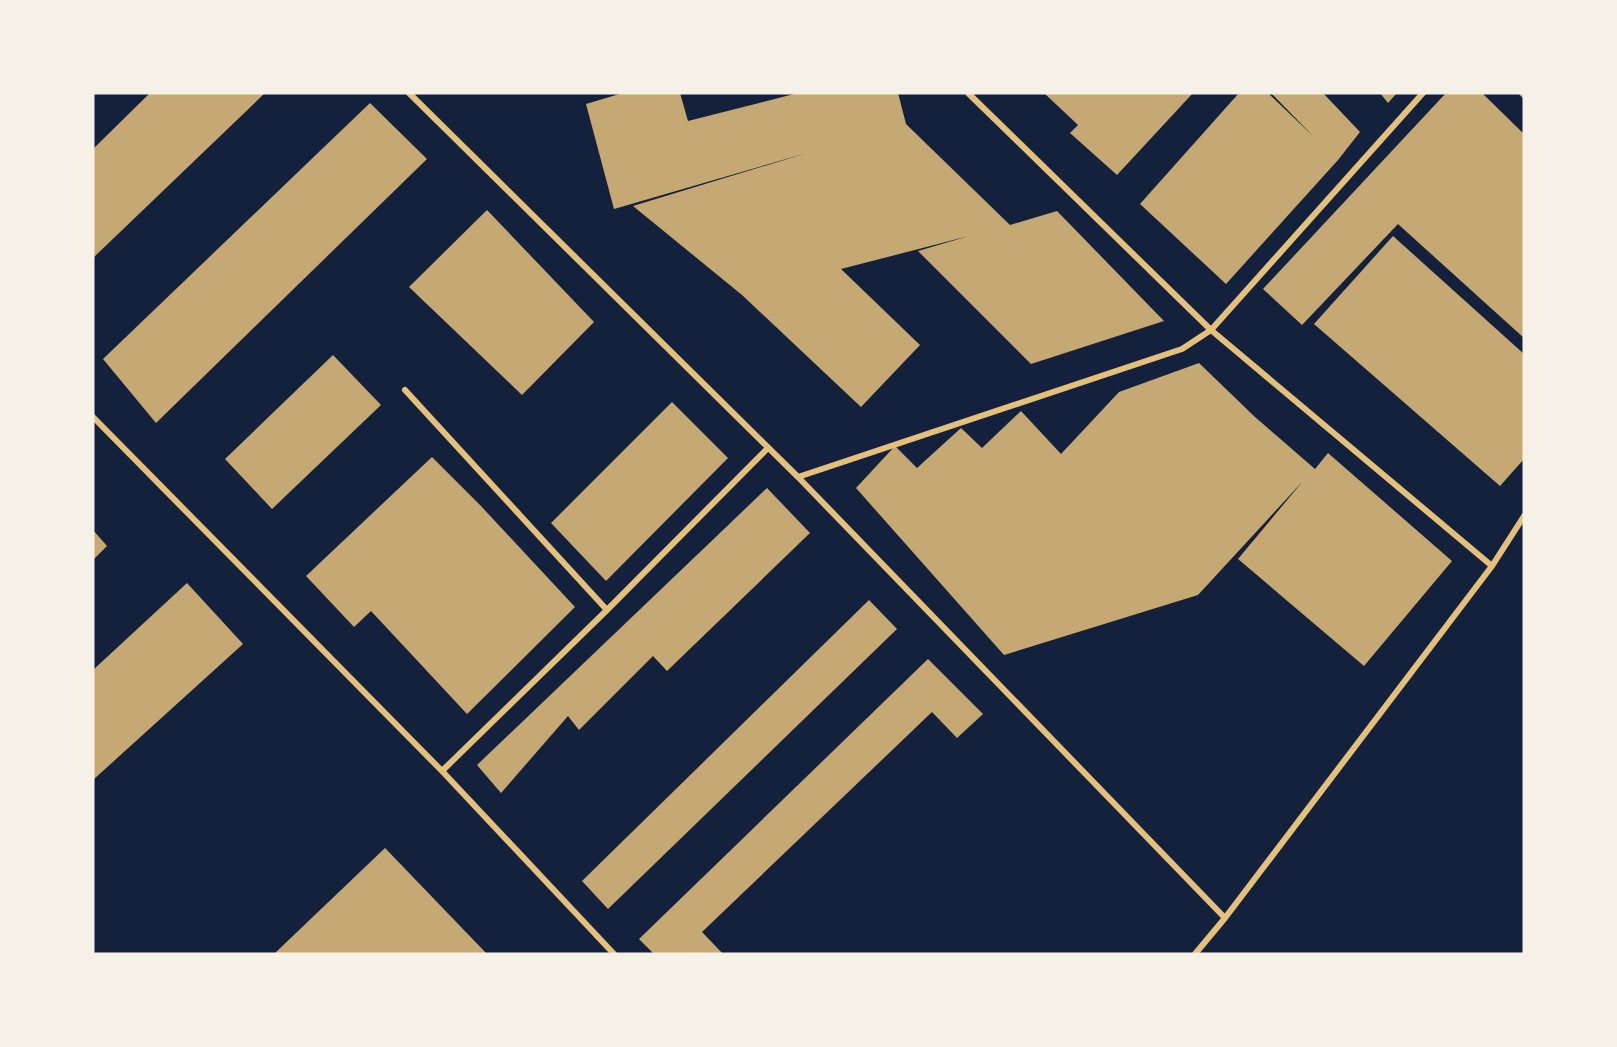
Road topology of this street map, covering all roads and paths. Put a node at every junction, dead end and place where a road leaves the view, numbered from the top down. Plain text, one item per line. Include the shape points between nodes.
1 (409, 93) edge
2 (968, 93) edge
3 (1423, 93) edge
4 (1211, 330) junction
5 (405, 390) dead end
6 (93, 417) edge
7 (768, 448) junction
8 (798, 477) junction
9 (1524, 516) edge
10 (1492, 566) junction
11 (607, 610) junction
12 (442, 771) junction
13 (1225, 918) junction
14 (614, 954) edge
15 (1195, 954) edge

1 - 7 street
2 - 4 street
3 - 4 street
4 - 8 street via 1182,349
4 - 10 street
5 - 11 street
6 - 12 street
7 - 8 street
7 - 11 street
8 - 13 street
9 - 10 street
10 - 13 street
11 - 12 street
12 - 14 street
13 - 15 street

